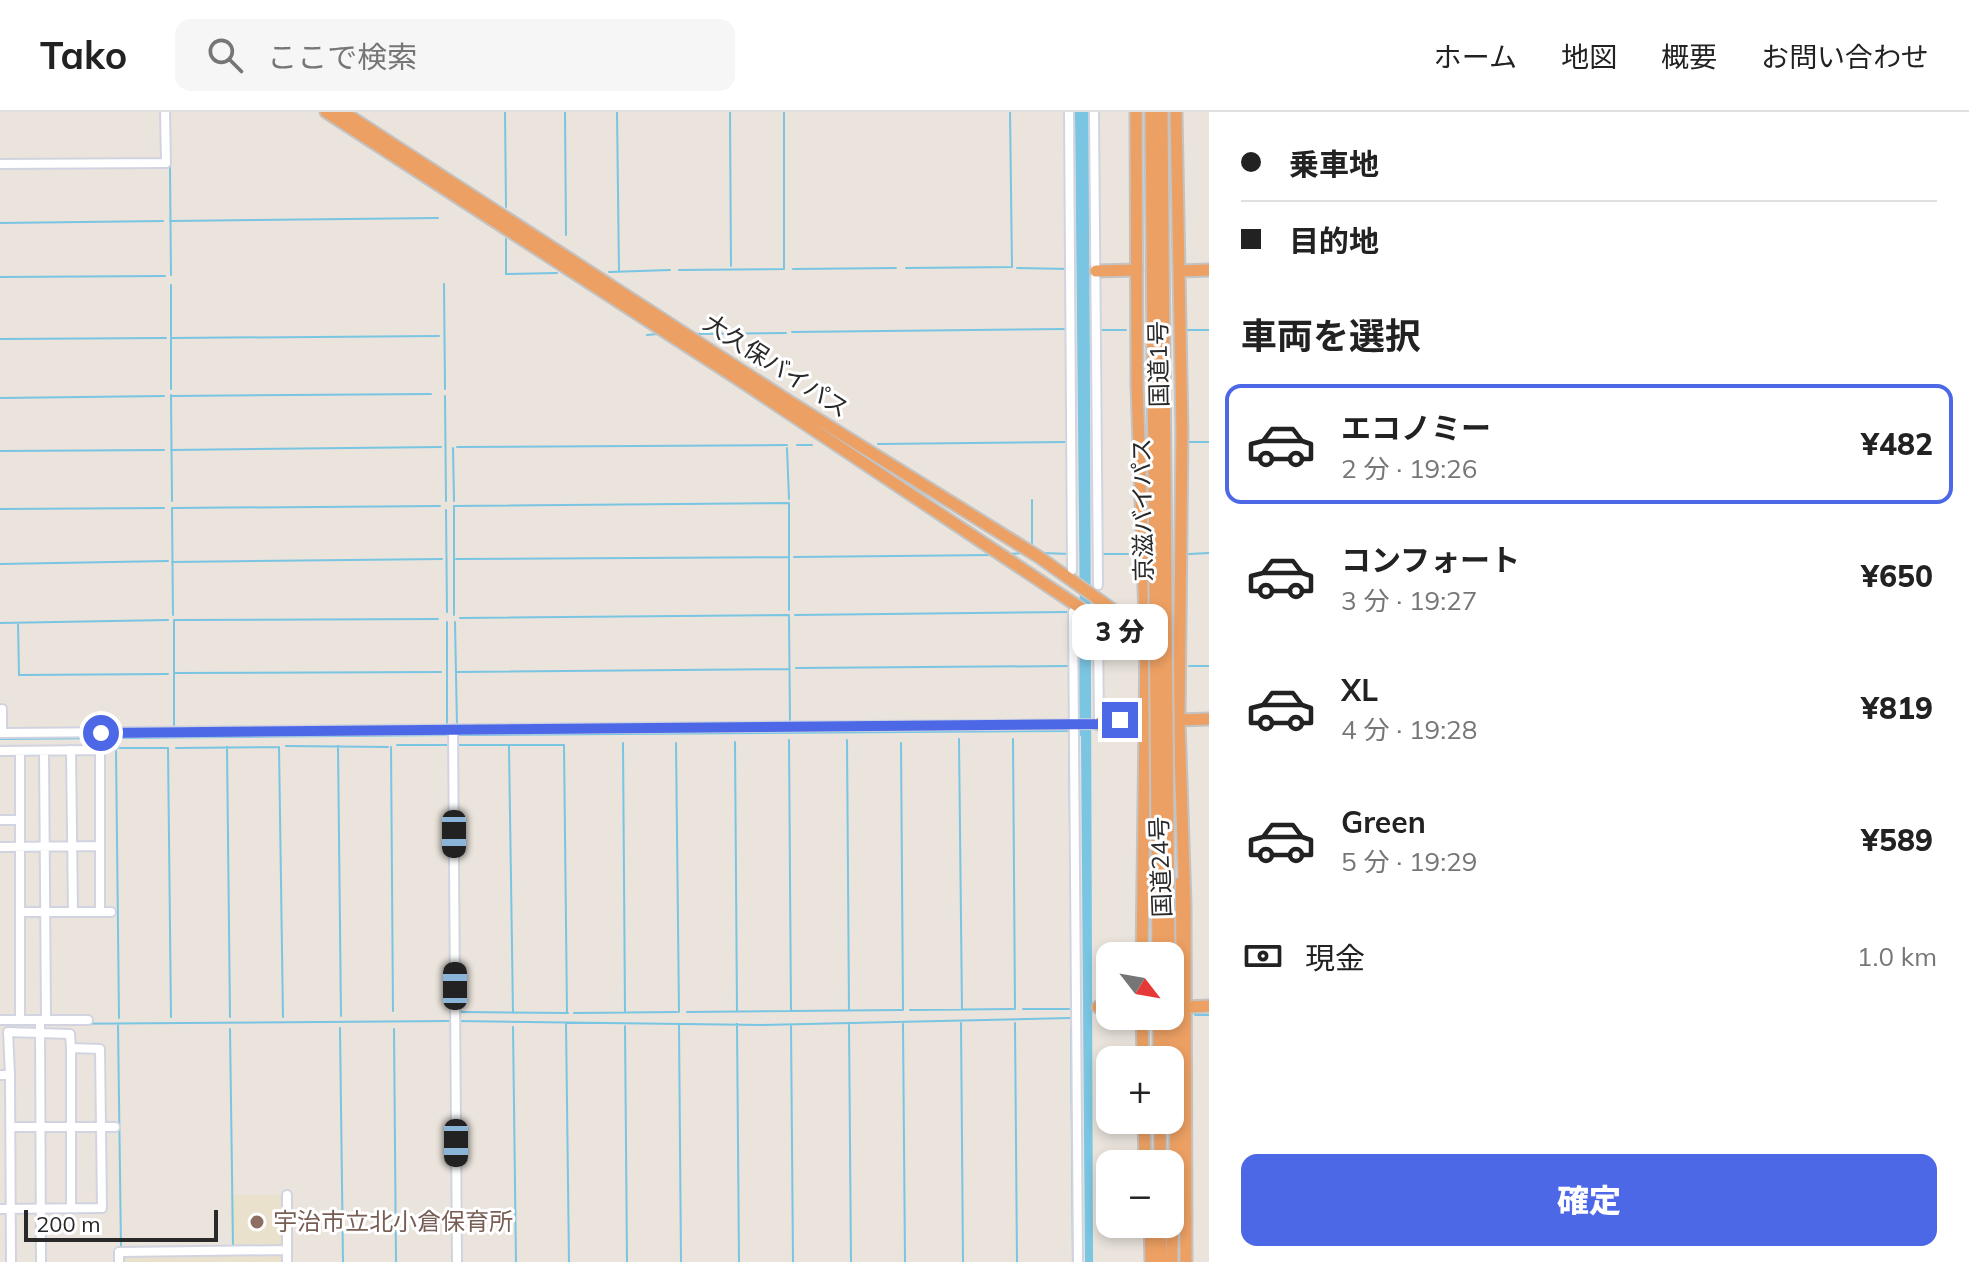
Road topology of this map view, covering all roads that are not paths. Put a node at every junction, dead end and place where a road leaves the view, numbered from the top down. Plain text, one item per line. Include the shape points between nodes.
1 (165, 112) edge
2 (326, 112) edge
3 (343, 112) edge
4 (1069, 112) edge
5 (1094, 112) edge
6 (1136, 112) edge
7 (1151, 112) edge
8 (1162, 112) edge
9 (1176, 112) edge
10 (0, 164) edge
11 (449, 186) junction
12 (1096, 272) junction
13 (1132, 272) junction
14 (1184, 272) junction
15 (1209, 272) edge
16 (677, 334) junction
17 (1180, 503) junction
18 (1074, 580) junction
19 (1096, 594) junction
20 (1144, 602) junction
21 (1074, 606) junction
22 (1097, 621) junction
23 (1145, 631) junction
24 (1127, 639) junction
25 (1146, 646) junction
26 (1164, 646) junction
27 (1180, 663) junction
28 (2, 709) dead end
29 (1141, 721) junction
30 (1183, 722) junction
31 (1209, 722) edge
32 (1076, 724) junction
33 (1098, 724) junction
34 (1, 733) edge
35 (453, 734) junction
36 (1179, 744) junction
37 (114, 745) dead end
38 (71, 750) junction
39 (100, 750) junction
40 (0, 751) edge
41 (20, 751) junction
42 (44, 751) junction
43 (1144, 754) junction
44 (1143, 798) junction
45 (0, 820) edge
46 (20, 820) junction
47 (72, 846) junction
48 (100, 846) junction
49 (0, 847) edge
50 (20, 847) junction
51 (45, 847) junction
52 (20, 912) junction
53 (45, 912) junction
54 (73, 912) junction
55 (100, 912) junction
56 (111, 912) dead end
57 (1142, 942) edge
58 (1149, 942) edge
59 (1158, 942) edge
60 (1169, 942) edge
61 (1209, 1006) edge
62 (1186, 1007) junction
63 (0, 1020) edge
64 (20, 1020) junction
65 (43, 1020) junction
66 (88, 1020) dead end
67 (40, 1033) junction
68 (4, 1046) edge
69 (71, 1048) junction
70 (5, 1075) edge
71 (11, 1127) junction
72 (40, 1127) junction
73 (73, 1127) junction
74 (101, 1127) junction
75 (115, 1127) dead end
76 (1171, 1134) edge
77 (287, 1195) dead end
78 (41, 1208) junction
79 (71, 1208) junction
80 (0, 1209) edge
81 (11, 1209) junction
82 (0, 1237) edge
83 (11, 1238) junction
84 (1148, 1238) edge
85 (1160, 1238) edge
86 (1172, 1249) junction
87 (287, 1250) junction
88 (11, 1262) edge
89 (41, 1262) edge
90 (119, 1262) edge
91 (287, 1262) edge
92 (457, 1262) edge
93 (1078, 1262) edge
94 (1149, 1262) edge
95 (1161, 1262) edge
96 (1172, 1262) edge
97 (1186, 1262) edge

1 - 10 street via 166,163
2 - 11 highway, 大久保バイパス
3 - 11 highway, 大久保バイパス
4 - 18 street
5 - 12 street
6 - 13 highway, 国道1号
7 - 59 highway, 京滋バイパス, bridge
8 - 60 highway, 京滋バイパス, bridge
9 - 14 highway, 国道1号
11 - 16 highway, 大久保バイパス
12 - 13 highway
12 - 19 street
13 - 20 highway, 国道1号
14 - 15 highway
14 - 17 highway, 国道1号
16 - 18 highway, 大久保バイパス
16 - 21 highway, 大久保バイパス
17 - 26 highway via 1176,637
17 - 27 highway, 国道1号
18 - 19 highway, 大久保バイパス
18 - 21 street
19 - 20 highway via 1130,612
19 - 22 street
19 - 23 highway, 大久保バイパス
20 - 23 highway, 国道1号
21 - 22 highway, 大久保バイパス
21 - 32 street
22 - 24 highway, 大久保バイパス
22 - 33 street
23 - 25 highway, 国道1号
23 - 26 highway, 大久保バイパス
24 - 25 highway, 大久保バイパス
24 - 29 highway via 1141,664
25 - 26 highway
25 - 29 highway, 国道24号
26 - 27 highway, 大久保バイパス
27 - 30 highway, 国道24号
28 - 34 street
29 - 33 highway
29 - 43 highway, 国道24号
29 - 44 highway
30 - 31 highway
30 - 36 highway, 国道24号
32 - 33 street
32 - 35 street
32 - 93 street
34 - 35 street
35 - 92 street
36 - 62 highway, 国道24号
36 - 86 highway via 1179,1037
37 - 39 street
38 - 39 street
38 - 42 street
38 - 47 street
39 - 48 street
40 - 41 street
41 - 42 street
41 - 46 street
42 - 51 street
43 - 44 highway, 国道24号
43 - 58 highway
44 - 57 highway, 国道24号
45 - 46 street
46 - 50 street
47 - 48 street
47 - 51 street
47 - 54 street
48 - 55 street
49 - 50 street
50 - 51 street
50 - 52 street
51 - 53 street
52 - 53 street
52 - 64 street
53 - 54 street
53 - 65 street
54 - 55 street
55 - 56 street
61 - 62 highway
62 - 97 highway, 国道24号
63 - 64 street
64 - 65 street
65 - 66 street
65 - 67 street
67 - 68 street via 8,1032
67 - 69 street via 70,1034
67 - 72 street
68 - 70 street
69 - 73 street
69 - 74 street via 100,1049
70 - 71 street
71 - 72 street
71 - 81 street
72 - 73 street
72 - 78 street
73 - 74 street
73 - 79 street
74 - 75 street
74 - 79 street via 102,1208
76 - 86 highway
77 - 87 street
78 - 79 street
78 - 81 street
78 - 89 street
80 - 81 street
81 - 83 street
82 - 83 street
83 - 88 street
84 - 94 highway
85 - 95 highway
86 - 96 highway
87 - 90 street via 119,1252
87 - 91 street

